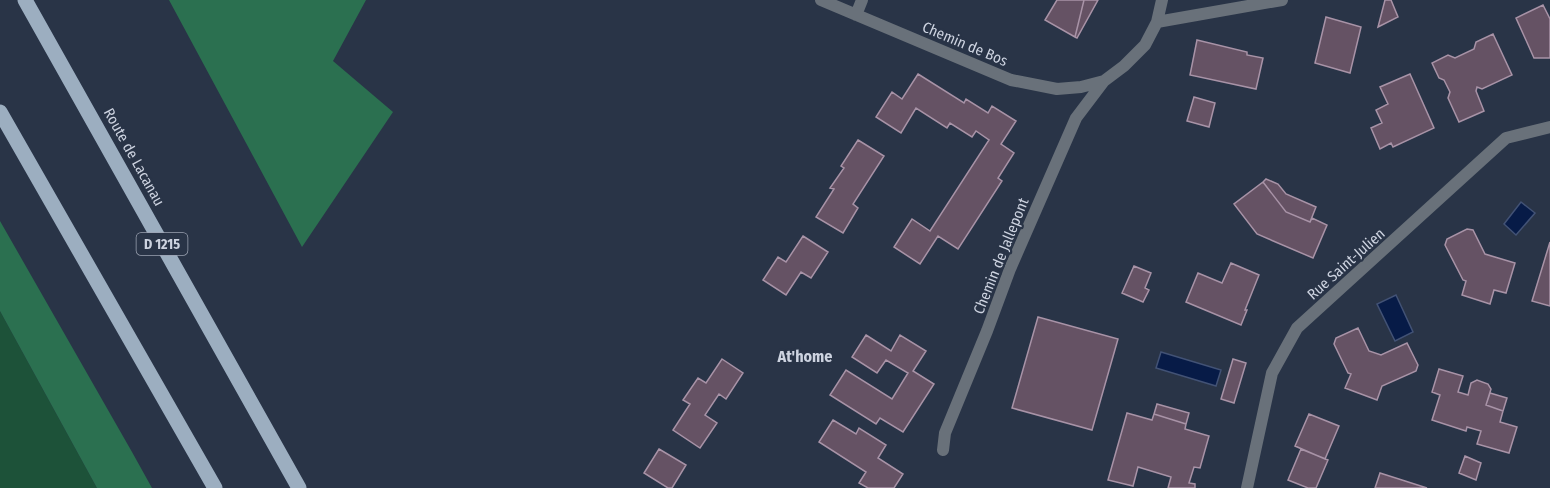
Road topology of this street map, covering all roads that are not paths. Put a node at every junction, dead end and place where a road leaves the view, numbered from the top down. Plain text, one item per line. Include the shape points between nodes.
1 (25, 0) edge
2 (821, 0) edge
3 (862, 0) edge
4 (1162, 0) edge
5 (1282, 0) edge
6 (856, 15) junction
7 (1156, 22) junction
8 (1104, 81) junction
9 (0, 112) edge
10 (1550, 127) edge
11 (943, 450) dead end
12 (215, 488) edge
13 (299, 488) edge
14 (1247, 488) edge

1 - 13 main road, Route de Lacanau / D 1215
2 - 6 street, Chemin de Bos
3 - 6 street
4 - 7 street
5 - 7 street
6 - 8 street, Chemin de Bos via 1011,80 1058,89
7 - 8 street via 1145,45
8 - 11 street, Chemin de Jallepont via 1076,118 1010,269 945,433
9 - 12 main road
10 - 14 street, Rue Saint-Julien via 1506,138 1298,328 1272,374

